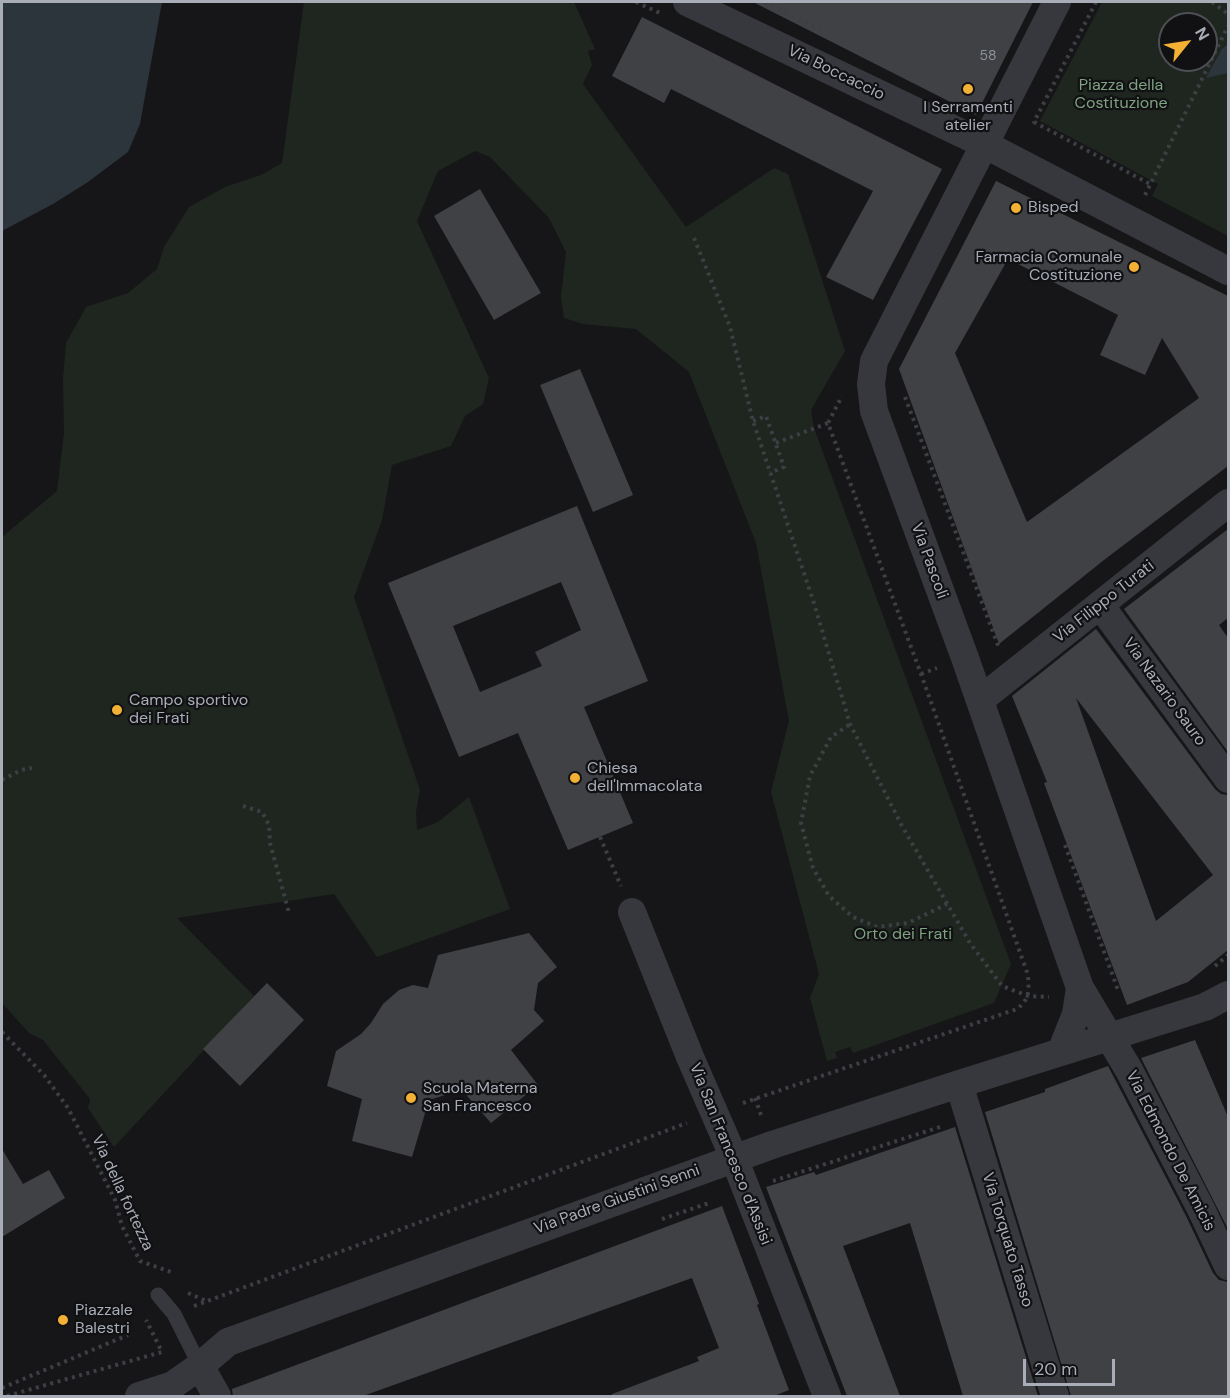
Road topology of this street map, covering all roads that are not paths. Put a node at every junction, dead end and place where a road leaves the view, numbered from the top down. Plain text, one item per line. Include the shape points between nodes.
1 (687, 2) edge
2 (1057, 2) edge
3 (984, 144) junction
4 (1228, 271) edge
5 (1228, 503) edge
6 (1100, 604) junction
7 (980, 700) junction
8 (1228, 779) edge
9 (632, 912) road end
10 (1068, 993) junction
11 (1228, 995) edge
12 (1110, 1037) junction
13 (1061, 1052) junction
14 (959, 1084) junction
15 (734, 1158) junction
16 (1228, 1266) edge
17 (158, 1295) dead end
18 (200, 1366) junction
19 (139, 1396) edge
20 (217, 1396) edge
21 (827, 1396) edge
22 (1055, 1396) edge

1 - 3 street, Via Boccaccio
2 - 3 street
3 - 4 street
3 - 7 street, Via Pascoli via 874,361 871,384 874,411
5 - 6 street, Via Filippo Turati
6 - 7 street, Via Filippo Turati
6 - 8 street, Via Nazario Sauro
7 - 10 street, Via Pascoli
9 - 15 street, Via San Francesco d'Assisi
10 - 12 street, Via Pascoli
10 - 13 street, Via Pascoli via 1076,1014
11 - 12 street, Via Padre Giustini Senni via 1205,1007
12 - 13 street, Via Padre Giustini Senni
12 - 16 street, Via Edmondo De Amicis
13 - 14 street, Via Padre Giustini Senni
14 - 15 street, Via Padre Giustini Senni
14 - 22 street, Via Torquato Tasso
15 - 18 street, Via Padre Giustini Senni via 228,1342
15 - 21 street, Via San Francesco d'Assisi
17 - 18 lane via 174,1314
18 - 19 street, Via Padre Giustini Senni via 173,1385
18 - 20 street

